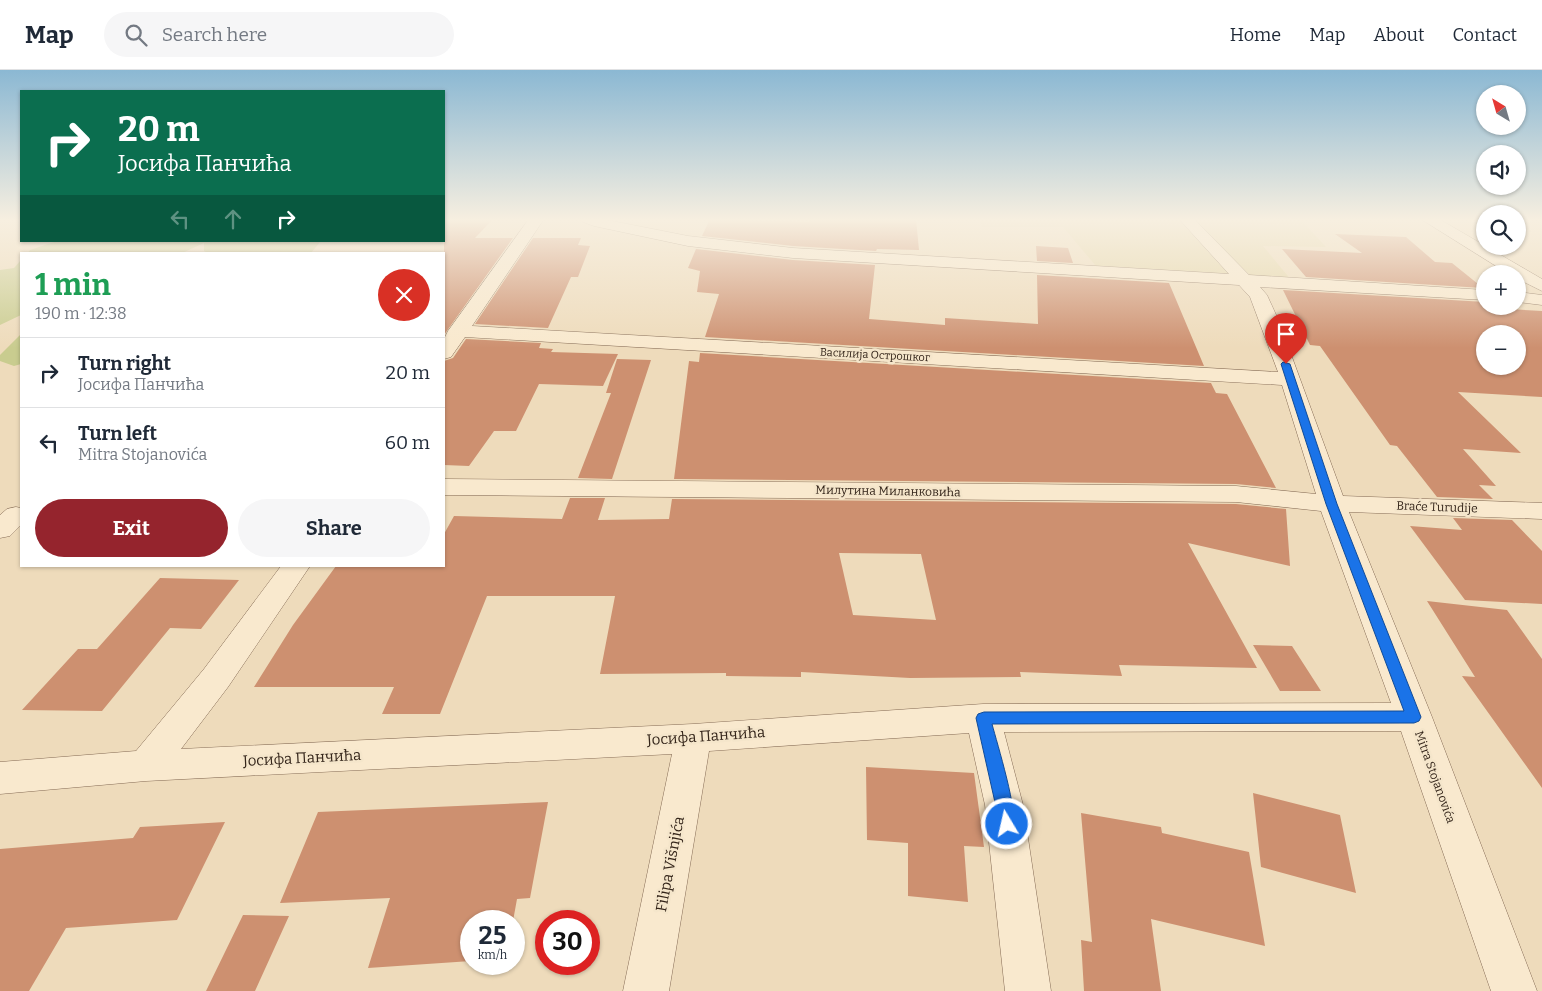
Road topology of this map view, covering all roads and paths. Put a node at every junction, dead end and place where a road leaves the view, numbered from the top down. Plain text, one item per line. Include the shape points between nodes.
1 (507, 262) edge
2 (954, 262) edge
3 (1227, 262) edge
4 (1501, 262) edge
5 (1243, 279) junction
6 (1542, 286) edge
7 (1476, 293) edge
8 (1526, 298) edge
9 (1542, 300) edge
10 (458, 331) junction
11 (445, 351) edge
12 (1291, 379) junction
13 (445, 487) edge
14 (1332, 504) junction
15 (1542, 511) edge
16 (295, 567) edge
17 (1414, 717) junction
18 (984, 718) junction
19 (693, 738) junction
20 (146, 766) junction
21 (0, 778) edge
22 (646, 991) edge
23 (1028, 991) edge
24 (1514, 991) edge

1 - 10 street
2 - 5 street
3 - 5 street, Mitra Stojanovića
4 - 6 street
5 - 7 street
5 - 12 street, Mitra Stojanovića via 1258,295
8 - 9 street
10 - 11 street
10 - 12 street, Василија Острошког
12 - 14 street, Mitra Stojanovića
13 - 14 street, Милутина Миланковића via 1236,494
14 - 15 street, Braće Turudije
14 - 17 street, Mitra Stojanovića
16 - 20 street via 216,678
17 - 18 street, Јосифа Панчића
17 - 24 street, Mitra Stojanovića
18 - 19 street, Јосифа Панчића
18 - 23 street via 1004,805
19 - 20 street, Јосифа Панчића
19 - 22 street, Filipa Višnjića
20 - 21 street, Јосифа Панчића

